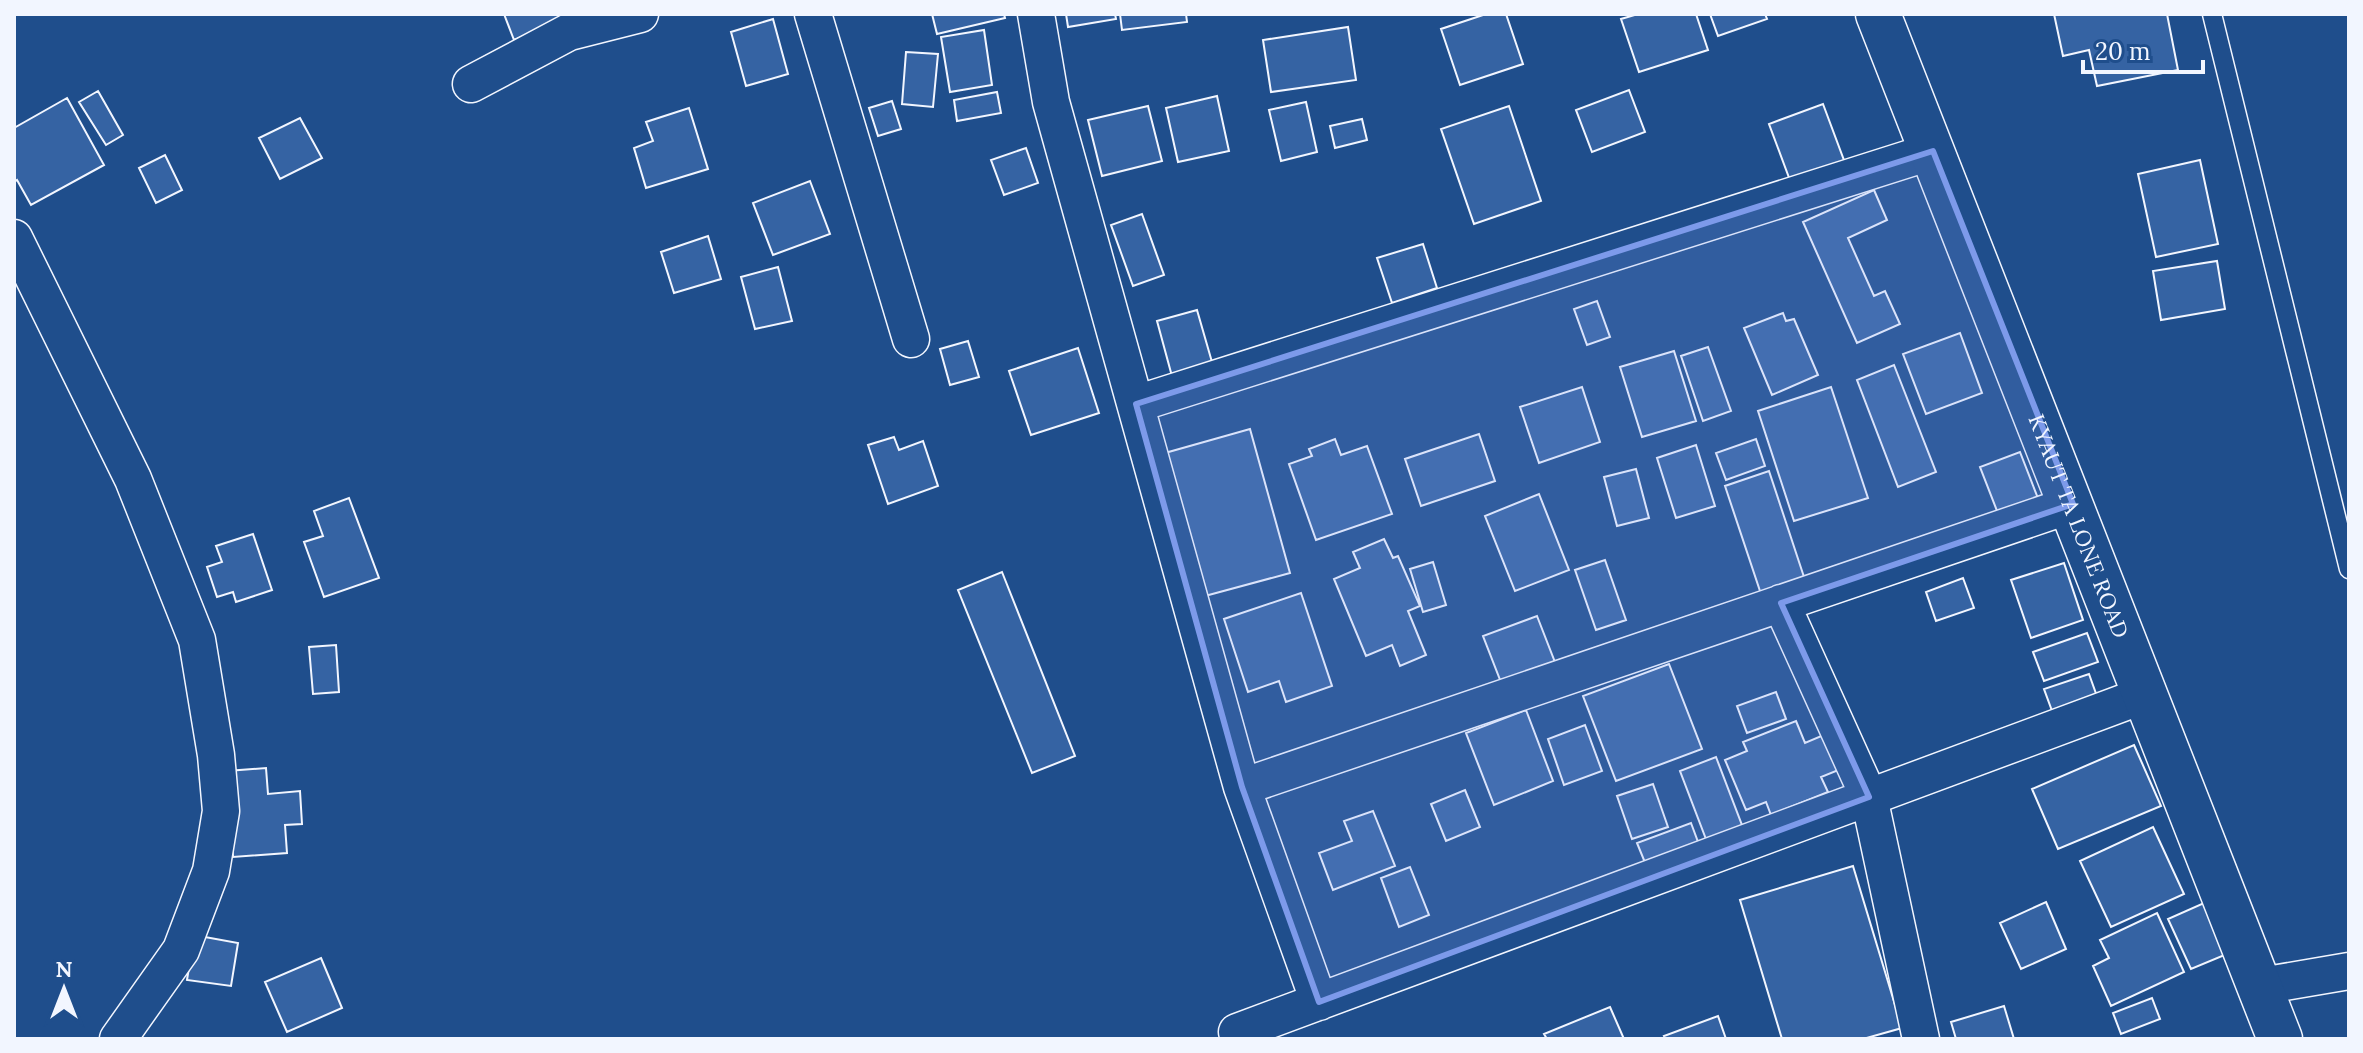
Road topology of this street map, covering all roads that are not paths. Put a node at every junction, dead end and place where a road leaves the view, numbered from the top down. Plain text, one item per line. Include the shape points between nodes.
1 (640, 14) edge
2 (813, 14) edge
3 (1036, 14) edge
4 (1878, 14) edge
5 (2212, 14) edge
6 (471, 84) dead end
7 (1933, 151) junction
8 (14, 238) edge
9 (911, 339) dead end
10 (1136, 404) junction
11 (2340, 496) edge
12 (2073, 504) junction
13 (2349, 569) edge
14 (1781, 603) junction
15 (2147, 694) junction
16 (1242, 787) junction
17 (1869, 797) junction
18 (2349, 971) edge
19 (2261, 986) junction
20 (1319, 1002) junction
21 (1237, 1032) dead end
22 (121, 1037) edge
23 (1921, 1039) edge
24 (2280, 1039) edge

1 - 6 street via 569,32
2 - 9 street
3 - 10 street via 1051,102
4 - 7 main road, KYAUT TA LONE ROAD
5 - 11 lane
7 - 10 street
7 - 12 main road, KYAUT TA LONE ROAD
8 - 22 street via 133,479 197,640 216,755 221,811 211,871 181,950
10 - 16 street
11 - 13 lane
12 - 14 street
12 - 15 main road, KYAUT TA LONE ROAD
14 - 16 street
14 - 17 street
15 - 17 street
15 - 19 main road, KYAUT TA LONE ROAD
16 - 20 street
17 - 20 street
17 - 23 street
18 - 19 street
19 - 24 main road, KYAUT TA LONE ROAD
20 - 21 street

